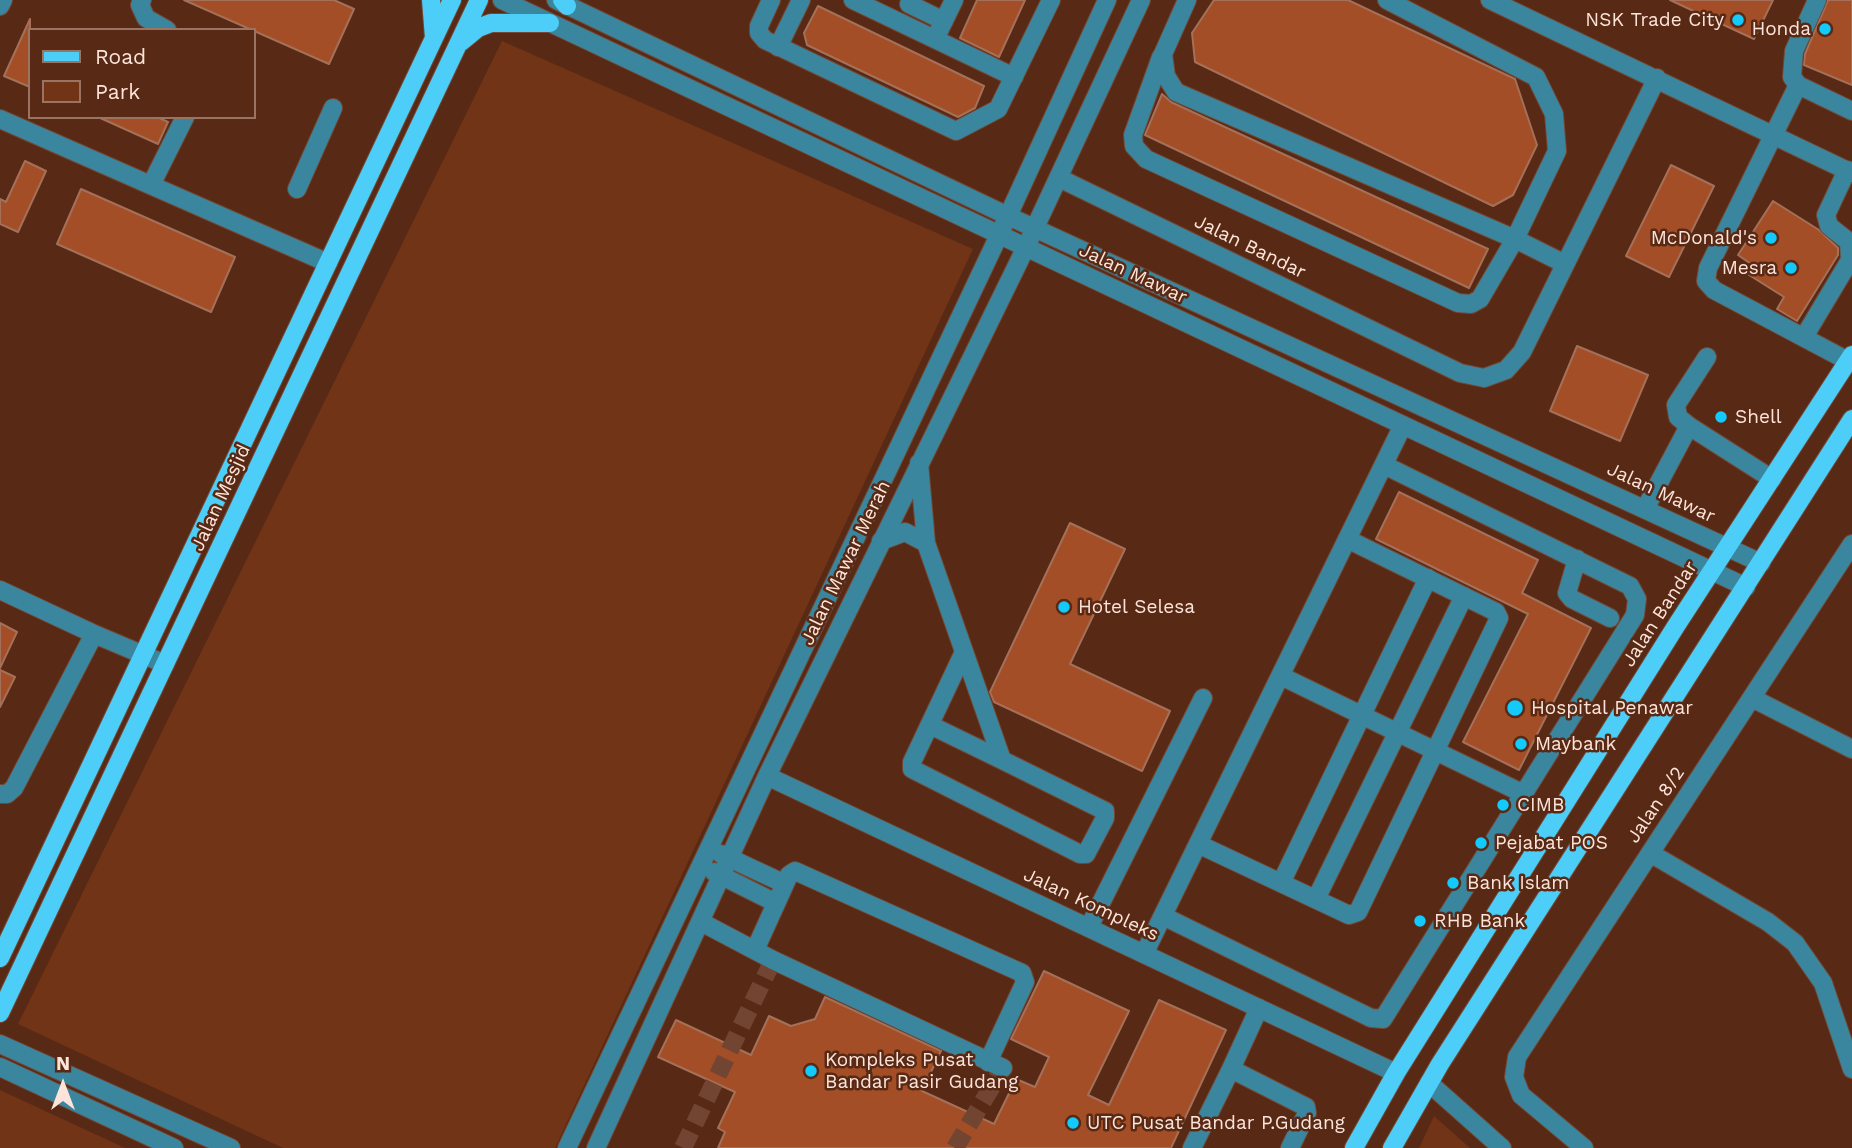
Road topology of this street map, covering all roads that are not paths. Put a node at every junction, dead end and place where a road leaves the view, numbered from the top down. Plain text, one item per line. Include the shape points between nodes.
1 (3, 0) edge
2 (142, 0) edge
3 (431, 0) edge
4 (452, 0) edge
5 (480, 0) edge
6 (502, 0) edge
7 (771, 0) edge
8 (801, 0) edge
9 (954, 0) edge
10 (1051, 0) edge
11 (1141, 0) edge
12 (1187, 0) edge
13 (1387, 0) edge
14 (1490, 0) edge
15 (1817, 0) edge
16 (1103, 1) edge
17 (561, 2) edge
18 (910, 2) edge
19 (865, 3) edge
20 (1407, 5) edge
21 (0, 6) edge
22 (944, 20) junction
23 (900, 22) junction
24 (550, 23) junction
25 (164, 28) edge
26 (434, 38) junction
27 (935, 39) junction
28 (778, 47) junction
29 (1163, 54) junction
30 (450, 62) junction
31 (1014, 77) junction
32 (1657, 78) junction
33 (1798, 85) junction
34 (333, 108) dead end
35 (1852, 111) edge
36 (0, 119) edge
37 (184, 119) edge
38 (1774, 135) junction
39 (1849, 171) edge
40 (1059, 178) junction
41 (151, 185) junction
42 (296, 189) dead end
43 (1008, 216) junction
44 (1034, 228) junction
45 (998, 234) junction
46 (1515, 239) junction
47 (1026, 247) junction
48 (328, 263) junction
49 (1565, 264) junction
50 (1804, 337) junction
51 (1707, 357) dead end
52 (1850, 358) edge
53 (1852, 419) edge
54 (1403, 425) junction
55 (1689, 426) junction
56 (919, 459) junction
57 (1384, 465) junction
58 (1772, 479) junction
59 (1645, 509) junction
60 (1348, 539) junction
61 (881, 541) junction
62 (926, 543) junction
63 (1852, 544) edge
64 (1728, 547) junction
65 (1577, 559) junction
66 (1761, 563) junction
67 (1712, 571) junction
68 (1428, 578) junction
69 (1745, 587) junction
70 (0, 590) edge
71 (1464, 596) junction
72 (1610, 618) dead end
73 (93, 634) junction
74 (963, 654) junction
75 (143, 655) junction
76 (165, 664) junction
77 (1280, 676) junction
78 (1203, 698) dead end
79 (1752, 698) junction
80 (1362, 715) junction
81 (930, 724) junction
82 (1397, 733) junction
83 (1852, 749) edge
84 (1436, 751) junction
85 (1002, 760) junction
86 (767, 776) junction
87 (1524, 793) junction
88 (0, 794) edge
89 (1198, 844) junction
90 (709, 849) junction
91 (1650, 853) junction
92 (730, 859) junction
93 (701, 866) junction
94 (722, 877) junction
95 (1280, 883) junction
96 (785, 884) junction
97 (1316, 900) junction
98 (776, 903) junction
99 (1163, 916) junction
100 (701, 922) junction
101 (1088, 928) junction
102 (755, 950) junction
103 (1144, 954) junction
104 (0, 958) edge
105 (1259, 1008) junction
106 (0, 1013) edge
107 (0, 1044) edge
108 (0, 1067) edge
109 (1231, 1069) junction
110 (1852, 1069) edge
111 (1396, 1073) junction
112 (1429, 1083) junction
113 (575, 1131) junction
114 (603, 1146) edge
115 (174, 1148) edge
116 (232, 1148) edge
117 (567, 1148) edge
118 (1192, 1148) edge
119 (1290, 1148) edge
120 (1354, 1148) edge
121 (1392, 1148) edge
122 (1502, 1148) edge
123 (1584, 1148) edge

1 - 21 street
2 - 25 street via 146,18
3 - 26 main road
4 - 26 main road, Jalan Mesjid
5 - 30 main road, Jalan Mesjid
6 - 24 street, Jalan Mawar
7 - 28 street via 759,33
8 - 28 street
9 - 22 street
10 - 31 street
11 - 40 street, Jalan Mawar Merah
12 - 29 street
13 - 20 street
14 - 32 street
15 - 33 street via 1794,51 1791,67
16 - 43 street, Jalan Mawar Merah
17 - 43 street, Jalan Mawar
18 - 22 street
18 - 23 street
19 - 23 street
20 - 46 street via 1536,77 1554,114 1557,151
22 - 27 street
23 - 27 street
24 - 30 main road via 491,23 478,28 462,41
24 - 45 street, Jalan Mawar
26 - 48 main road, Jalan Mesjid
27 - 31 street
28 - 31 street via 960,131 993,114
29 - 46 street via 1166,76 1177,92
29 - 46 street via 1133,135 1134,146 1146,159 1458,303 1480,299
30 - 76 main road, Jalan Mesjid
32 - 38 street
32 - 49 street, Jalan Bandar
33 - 35 street
33 - 38 street
34 - 42 street
36 - 41 street
37 - 41 street
38 - 39 street
38 - 50 street via 1708,268 1706,281 1714,290
39 - 50 street via 1826,215 1829,226 1849,242 1850,260
40 - 44 street, Jalan Mawar Merah
40 - 49 street, Jalan Bandar via 1472,377 1495,376 1515,362
41 - 48 street
43 - 44 street, Jalan Mawar
43 - 45 street, Jalan Mawar Merah
44 - 47 street, Jalan Mawar Merah
44 - 59 street, Jalan Mawar
45 - 47 street, Jalan Mawar
45 - 90 street, Jalan Mawar Merah
46 - 49 street
47 - 54 street, Jalan Mawar
47 - 56 street, Jalan Mawar Merah
48 - 75 main road, Jalan Mesjid
50 - 52 street
51 - 55 street via 1676,405 1678,417
52 - 58 main road, Jalan Bandar
53 - 66 main road
54 - 57 street
54 - 67 street, Jalan Mawar
55 - 58 street
55 - 59 street
56 - 61 street, Jalan Mawar Merah
56 - 62 street
57 - 60 street
57 - 65 street
58 - 64 main road, Jalan Bandar
59 - 64 street, Jalan Mawar
60 - 68 street
60 - 77 street
61 - 62 street via 905,532
61 - 86 street, Jalan Mawar Merah
62 - 74 street
63 - 79 street, Jalan 8/2
64 - 66 street, Jalan Mawar
64 - 67 main road, Jalan Bandar
65 - 72 street via 1567,593
65 - 87 street via 1630,586 1637,607
66 - 69 main road
67 - 69 street, Jalan Mawar
67 - 111 main road, Jalan Bandar
68 - 71 street
68 - 80 street
69 - 112 main road
70 - 73 street
71 - 82 street
71 - 84 street via 1496,612 1499,621
73 - 75 street
73 - 88 street via 14,788
74 - 81 street
74 - 85 street
75 - 76 street
75 - 104 main road, Jalan Mesjid
76 - 106 main road, Jalan Mesjid
77 - 80 street
77 - 89 street
78 - 101 street
79 - 83 street
79 - 91 street, Jalan 8/2
80 - 82 street
80 - 95 street
81 - 85 street
81 - 85 street via 912,769 1086,854 1105,811
82 - 84 street
82 - 97 street
84 - 87 street
84 - 97 street via 1358,912 1349,915
86 - 92 street, Jalan Mawar Merah
86 - 101 street, Jalan Kompleks
87 - 99 street via 1382,1019 1371,1018
89 - 95 street
89 - 99 street
90 - 92 street
90 - 93 street, Jalan Mawar Merah
91 - 110 street via 1768,922 1795,943 1823,983
91 - 123 street, Jalan 8/2 via 1517,1057 1514,1077 1521,1095
92 - 94 street, Jalan Mawar Merah
92 - 96 street
93 - 94 street
93 - 113 street, Jalan Mawar Merah
94 - 98 street
94 - 100 street, Jalan Mawar Merah
95 - 97 street
96 - 98 street
96 - 102 street via 792,872 799,872 1022,973 1025,982 996,1065
98 - 102 street
99 - 103 street
100 - 102 street
100 - 114 street, Jalan Mawar Merah
101 - 103 street, Jalan Kompleks
103 - 105 street, Jalan Kompleks
105 - 109 street
105 - 111 street, Jalan Kompleks
107 - 116 street
108 - 115 street
109 - 118 street
109 - 119 street via 1306,1107
111 - 120 main road, Jalan Bandar
112 - 121 main road
112 - 122 street
113 - 114 street
113 - 117 street, Jalan Mawar Merah

